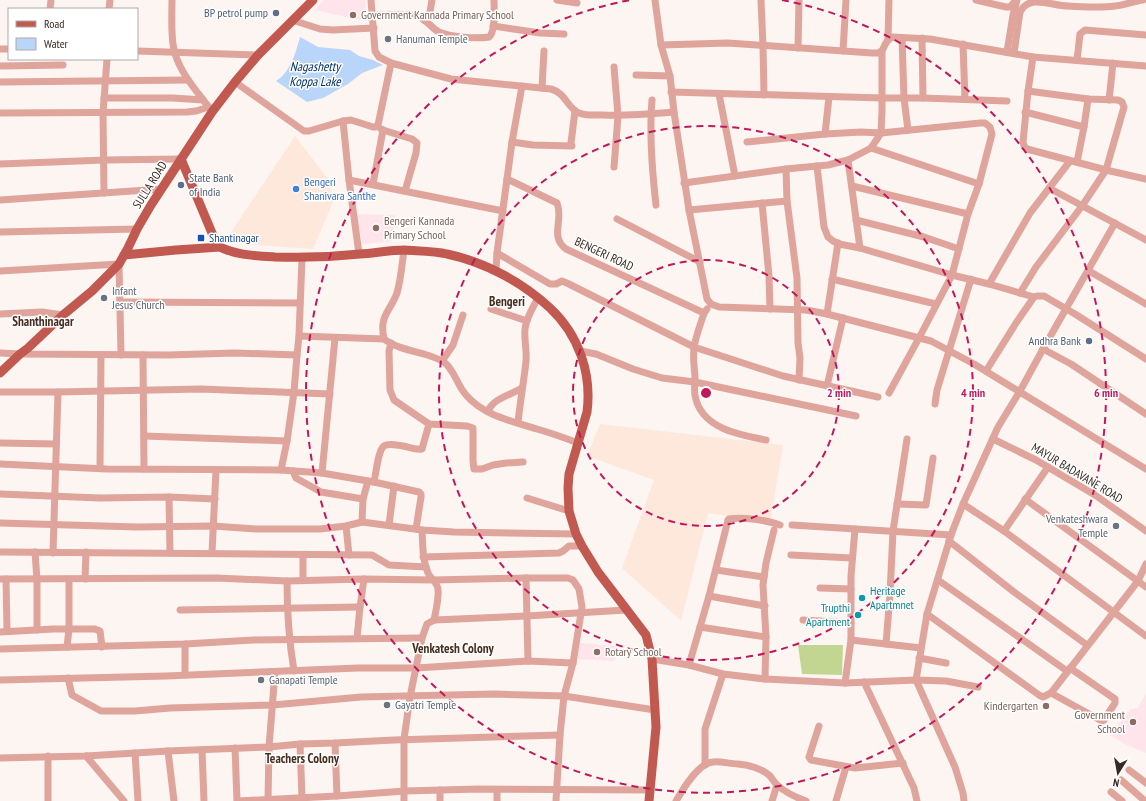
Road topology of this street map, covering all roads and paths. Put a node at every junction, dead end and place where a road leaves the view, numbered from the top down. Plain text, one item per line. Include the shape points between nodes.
1 (172, 0) edge
2 (313, 0) edge
3 (371, 0) edge
4 (432, 0) edge
5 (494, 0) edge
6 (557, 0) edge
7 (655, 0) edge
8 (761, 0) edge
9 (799, 0) edge
10 (846, 0) edge
11 (889, 0) edge
12 (976, 0) edge
13 (1017, 0) edge
14 (1143, 0) edge
15 (1127, 2) edge
16 (577, 3) dead end
17 (372, 15) junction
18 (292, 20) junction
19 (424, 20) junction
20 (493, 26) junction
21 (374, 28) junction
22 (564, 34) dead end
23 (1146, 35) edge
24 (902, 38) junction
25 (922, 38) junction
26 (888, 39) junction
27 (963, 44) junction
28 (661, 46) junction
29 (763, 46) junction
30 (798, 48) junction
31 (138, 51) edge
32 (544, 51) dead end
33 (843, 51) junction
34 (882, 51) junction
35 (175, 52) junction
36 (1010, 53) junction
37 (258, 55) junction
38 (1033, 57) junction
39 (107, 60) edge
40 (1077, 60) junction
41 (391, 63) junction
42 (1113, 63) junction
43 (63, 65) dead end
44 (0, 66) edge
45 (1146, 66) edge
46 (614, 67) dead end
47 (636, 75) dead end
48 (670, 76) junction
49 (188, 80) junction
50 (105, 81) junction
51 (0, 82) edge
52 (235, 82) junction
53 (522, 86) junction
54 (542, 88) junction
55 (1028, 91) junction
56 (671, 92) junction
57 (719, 94) junction
58 (764, 96) junction
59 (830, 97) junction
60 (104, 98) junction
61 (882, 98) junction
62 (904, 98) junction
63 (923, 98) junction
64 (965, 99) junction
65 (1088, 99) junction
66 (203, 100) junction
67 (652, 100) dead end
68 (1109, 100) junction
69 (1007, 101) dead end
70 (210, 110) junction
71 (575, 111) junction
72 (674, 112) junction
73 (1025, 112) junction
74 (0, 113) edge
75 (103, 113) junction
76 (651, 114) junction
77 (618, 116) junction
78 (343, 121) junction
79 (380, 128) junction
80 (1084, 128) junction
81 (908, 130) junction
82 (881, 133) junction
83 (825, 134) junction
84 (512, 142) junction
85 (747, 142) dead end
86 (871, 148) junction
87 (181, 159) junction
88 (105, 160) junction
89 (848, 160) junction
90 (1074, 161) junction
91 (0, 164) edge
92 (817, 166) junction
93 (614, 167) dead end
94 (786, 169) junction
95 (1106, 170) junction
96 (735, 176) junction
97 (507, 179) junction
98 (1146, 179) edge
99 (348, 180) junction
100 (684, 183) junction
101 (373, 184) junction
102 (979, 184) junction
103 (852, 186) junction
104 (162, 188) junction
105 (1049, 188) junction
106 (405, 192) junction
107 (104, 193) junction
108 (0, 200) edge
109 (787, 201) junction
110 (656, 204) dead end
111 (762, 204) junction
112 (1082, 206) junction
113 (689, 210) junction
114 (503, 212) junction
115 (968, 214) junction
116 (616, 219) dead end
117 (856, 220) junction
118 (1115, 223) junction
119 (137, 229) junction
120 (0, 232) edge
121 (1146, 240) edge
122 (838, 243) junction
123 (220, 247) junction
124 (860, 248) junction
125 (959, 249) junction
126 (404, 250) junction
127 (497, 253) junction
128 (359, 254) junction
129 (302, 258) junction
130 (121, 260) junction
131 (700, 262) junction
132 (0, 270) edge
133 (496, 270) junction
134 (1089, 271) junction
135 (953, 275) junction
136 (832, 279) junction
137 (969, 279) junction
138 (989, 284) junction
139 (1020, 293) junction
140 (1034, 297) junction
141 (538, 298) junction
142 (120, 302) junction
143 (300, 303) junction
144 (710, 304) junction
145 (936, 304) junction
146 (1146, 304) edge
147 (491, 309) dead end
148 (770, 309) junction
149 (1066, 309) junction
150 (797, 310) junction
151 (704, 313) junction
152 (0, 314) edge
153 (827, 314) junction
154 (63, 315) junction
155 (463, 315) dead end
156 (843, 318) junction
157 (527, 321) junction
158 (299, 336) junction
159 (335, 338) junction
160 (919, 338) junction
161 (384, 339) junction
162 (391, 344) junction
163 (694, 348) junction
164 (1043, 349) junction
165 (949, 350) junction
166 (580, 351) junction
167 (0, 352) edge
168 (20, 354) junction
169 (102, 355) junction
170 (121, 355) junction
171 (144, 355) junction
172 (297, 355) junction
173 (1146, 359) edge
174 (442, 361) junction
175 (986, 371) junction
176 (0, 373) edge
177 (799, 380) junction
178 (695, 382) junction
179 (828, 386) junction
180 (522, 388) junction
181 (144, 390) junction
182 (102, 391) junction
183 (1020, 391) junction
184 (0, 392) edge
185 (58, 392) junction
186 (294, 392) junction
187 (889, 393) dead end
188 (330, 394) junction
189 (878, 397) dead end
190 (935, 404) dead end
191 (487, 411) junction
192 (1146, 414) edge
193 (856, 416) dead end
194 (518, 423) junction
195 (429, 424) junction
196 (144, 436) junction
197 (907, 439) dead end
198 (993, 439) junction
199 (766, 440) dead end
200 (287, 441) junction
201 (578, 442) junction
202 (0, 443) edge
203 (56, 444) junction
204 (933, 458) dead end
205 (523, 462) dead end
206 (0, 464) edge
207 (56, 466) junction
208 (1048, 467) junction
209 (100, 468) junction
210 (144, 469) junction
211 (1146, 469) edge
212 (216, 470) junction
213 (281, 470) junction
214 (293, 471) junction
215 (322, 473) junction
216 (371, 482) junction
217 (394, 486) junction
218 (0, 494) edge
219 (55, 496) junction
220 (169, 498) junction
221 (526, 498) dead end
222 (215, 499) junction
223 (363, 499) junction
224 (1026, 499) junction
225 (897, 504) junction
226 (963, 504) junction
227 (569, 511) junction
228 (362, 522) junction
229 (0, 523) edge
230 (54, 524) junction
231 (780, 524) dead end
232 (389, 525) junction
233 (792, 525) dead end
234 (169, 526) junction
235 (212, 526) junction
236 (346, 526) junction
237 (419, 529) junction
238 (855, 529) junction
239 (774, 530) dead end
240 (893, 531) junction
241 (1146, 531) edge
242 (1004, 532) junction
243 (576, 534) junction
244 (950, 538) junction
245 (582, 546) junction
246 (0, 552) edge
247 (35, 552) junction
248 (86, 552) junction
249 (53, 553) junction
250 (170, 553) junction
251 (212, 553) junction
252 (303, 555) junction
253 (349, 555) junction
254 (790, 555) dead end
255 (423, 557) junction
256 (852, 558) junction
257 (1146, 564) edge
258 (426, 567) junction
259 (716, 570) junction
260 (764, 577) junction
261 (526, 578) junction
262 (3, 579) edge
263 (69, 579) junction
264 (85, 579) junction
265 (364, 579) junction
266 (37, 580) junction
267 (303, 580) junction
268 (432, 580) junction
269 (938, 580) junction
270 (287, 581) junction
271 (1138, 581) junction
272 (1146, 587) edge
273 (820, 588) dead end
274 (851, 589) junction
275 (709, 596) junction
276 (765, 606) junction
277 (360, 607) junction
278 (287, 608) junction
279 (180, 610) dead end
280 (626, 610) junction
281 (1114, 612) junction
282 (581, 613) junction
283 (926, 614) junction
284 (527, 616) junction
285 (434, 620) junction
286 (803, 620) dead end
287 (851, 623) junction
288 (700, 627) junction
289 (69, 629) junction
290 (924, 629) junction
291 (37, 630) junction
292 (4, 632) edge
293 (1146, 636) edge
294 (766, 637) junction
295 (357, 638) junction
296 (422, 638) junction
297 (289, 640) junction
298 (851, 640) junction
299 (185, 644) junction
300 (886, 644) junction
301 (1087, 645) junction
302 (67, 647) junction
303 (102, 647) junction
304 (921, 648) junction
305 (0, 649) edge
306 (652, 659) junction
307 (921, 659) junction
308 (528, 662) junction
309 (574, 663) junction
310 (946, 663) dead end
311 (689, 665) junction
312 (416, 668) junction
313 (1069, 669) junction
314 (294, 671) junction
315 (275, 672) junction
316 (723, 674) junction
317 (185, 675) junction
318 (68, 678) junction
319 (765, 679) junction
320 (0, 680) edge
321 (916, 680) junction
322 (864, 682) junction
323 (845, 683) junction
324 (978, 687) dead end
325 (1051, 693) junction
326 (564, 696) junction
327 (410, 697) junction
328 (273, 705) junction
329 (655, 710) junction
330 (819, 726) dead end
331 (560, 735) junction
332 (404, 739) junction
333 (335, 743) junction
334 (300, 744) junction
335 (269, 747) junction
336 (235, 748) junction
337 (202, 750) junction
338 (168, 751) junction
339 (136, 753) junction
340 (48, 756) junction
341 (86, 756) junction
342 (0, 758) edge
343 (903, 763) junction
344 (705, 764) junction
345 (846, 767) junction
346 (1129, 770) dead end
347 (1121, 780) dead end
348 (1146, 783) edge
349 (777, 784) junction
350 (440, 790) junction
351 (497, 790) junction
352 (556, 790) junction
353 (650, 790) junction
354 (405, 791) junction
355 (1111, 792) dead end
356 (337, 796) junction
357 (302, 798) junction
358 (316, 799) edge
359 (268, 800) junction
360 (48, 801) edge
361 (124, 801) edge
362 (138, 801) edge
363 (174, 801) edge
364 (204, 801) edge
365 (237, 801) edge
366 (404, 801) edge
367 (440, 801) edge
368 (497, 801) edge
369 (556, 801) edge
370 (649, 801) edge
371 (676, 801) edge
372 (772, 801) edge
373 (806, 801) edge
374 (836, 801) edge
375 (917, 801) edge
376 (964, 801) edge
377 (1122, 801) edge
378 (1145, 801) edge

1 - 35 street
2 - 18 main road, SULLA ROAD
3 - 17 street
4 - 19 street via 430,12
5 - 20 street
6 - 16 street
7 - 28 street
8 - 29 street
9 - 30 street
10 - 33 street
11 - 26 street
12 - 13 street via 1006,7
13 - 36 street via 1013,15
14 - 15 street
15 - 36 street via 1105,7 1040,2 1027,4 1020,12
17 - 19 street via 411,15
17 - 21 street
18 - 21 street via 320,29
18 - 37 main road, SULLA ROAD
19 - 20 street via 439,32 456,36 489,37
20 - 22 street
21 - 41 street via 375,51 379,57
23 - 40 street via 1085,30 1080,34
24 - 25 street
24 - 26 street
24 - 62 street
25 - 27 street
25 - 63 street
26 - 34 street
27 - 36 street
27 - 64 street
28 - 29 street via 728,43
28 - 48 street
29 - 30 street
29 - 58 street
30 - 33 street
31 - 35 street
32 - 54 street
33 - 34 street via 872,54
34 - 61 street
35 - 37 street
35 - 49 street via 179,66
36 - 38 street
37 - 52 main road, SULLA ROAD
38 - 40 street
38 - 55 street
39 - 50 street
40 - 42 street
41 - 53 street via 451,79
41 - 79 street via 378,124
42 - 45 street
42 - 68 street
43 - 44 street
46 - 77 street
47 - 48 street
48 - 56 street
49 - 50 street
49 - 66 street
50 - 51 street
50 - 60 street
52 - 70 main road, SULLA ROAD
52 - 78 street via 304,131
53 - 54 street
53 - 84 street
54 - 71 street via 556,91
55 - 65 street
55 - 73 street
56 - 57 street
56 - 72 street
57 - 58 street
57 - 96 street
58 - 59 street
59 - 61 street
59 - 83 street
60 - 66 street
60 - 75 street
61 - 62 street
61 - 82 street
62 - 63 street
62 - 81 street
63 - 64 street
64 - 69 street
65 - 68 street
65 - 80 street
66 - 70 street
67 - 76 street
68 - 95 street via 1122,102 1124,107
70 - 75 street
70 - 87 main road, SULLA ROAD
71 - 77 street via 583,114
71 - 84 street via 572,145 548,146
72 - 76 street
72 - 100 street
73 - 80 street
73 - 90 street via 1023,142 1027,149
74 - 75 street
75 - 88 street
76 - 77 street
76 - 110 street
77 - 93 street
78 - 79 street via 351,120
78 - 99 street
79 - 101 street
79 - 106 street via 417,143
80 - 90 street
81 - 82 street
81 - 102 street via 980,123 989,125 992,134
82 - 83 street
82 - 86 street
83 - 85 street
84 - 97 street
86 - 89 street
86 - 102 street
87 - 88 street
87 - 104 main road, SULLA ROAD
87 - 123 main road
88 - 91 street
88 - 107 street
89 - 92 street
89 - 103 street
90 - 95 street
90 - 105 street
92 - 94 street
92 - 122 street via 824,227 828,237
94 - 96 street
94 - 109 street
95 - 98 street
95 - 112 street
96 - 100 street
97 - 114 street
97 - 151 street, BENGERI ROAD via 557,203 560,214 557,236 558,241 566,249
99 - 101 street
99 - 128 street
100 - 113 street
101 - 106 street
102 - 115 street
103 - 115 street
103 - 117 street
104 - 107 street
104 - 119 main road, SULLA ROAD
105 - 112 street
105 - 138 street via 1030,213
106 - 114 street
107 - 108 street
109 - 111 street
109 - 150 street via 797,278
111 - 113 street
111 - 148 street
112 - 118 street
112 - 139 street via 1036,267
113 - 131 street
114 - 127 street
115 - 125 street
116 - 131 street
117 - 124 street
117 - 125 street via 924,237
118 - 121 street
118 - 134 street
119 - 120 street
119 - 130 main road, SULLA ROAD
122 - 124 street
122 - 136 street
123 - 129 main road via 252,255
123 - 130 main road via 176,250
124 - 135 street
125 - 135 street
126 - 128 main road
126 - 133 main road via 446,254
126 - 161 street via 396,294 383,319
127 - 133 street
127 - 163 street via 550,284 562,281 569,284
128 - 129 main road
129 - 143 street
130 - 132 street
130 - 142 street
130 - 154 main road, SULLA ROAD via 92,291
131 - 144 street
133 - 141 main road
134 - 146 street
134 - 149 street
135 - 137 street
135 - 145 street
136 - 145 street
136 - 153 street
137 - 138 street
137 - 165 street
138 - 139 street
139 - 140 street
140 - 149 street via 1044,296
140 - 175 street
141 - 157 street
141 - 166 main road via 558,316
142 - 143 street
142 - 170 street
143 - 158 street
144 - 148 street via 719,307
144 - 151 street
145 - 160 street
147 - 157 street
148 - 150 street
149 - 164 street
149 - 173 street
150 - 153 street
150 - 177 street
151 - 163 street
152 - 154 street via 42,312
153 - 156 street
154 - 168 main road, SULLA ROAD
155 - 174 street via 453,345
156 - 160 street
156 - 179 street
157 - 180 street
158 - 159 street
158 - 172 street
159 - 161 street
159 - 188 street
160 - 165 street
160 - 187 street
161 - 162 street
162 - 174 street
162 - 195 street via 391,396
163 - 177 street
163 - 178 street
164 - 183 street
164 - 192 street via 1071,364
165 - 175 street
165 - 190 street
166 - 178 street via 596,354 662,378
166 - 201 main road via 588,382 588,403
167 - 168 street
168 - 169 street
168 - 176 main road, SULLA ROAD
169 - 170 street
169 - 182 street
170 - 171 street
171 - 172 street
171 - 181 street
172 - 186 street
174 - 191 street via 466,395
175 - 183 street
177 - 179 street
178 - 193 street
178 - 199 street via 698,406 716,425 736,434
179 - 189 street
180 - 191 street via 498,400
180 - 194 street
181 - 182 street
181 - 186 street
181 - 196 street
182 - 185 street
182 - 209 street
183 - 198 street
183 - 211 street
184 - 185 street
185 - 203 street
186 - 188 street
186 - 200 street
188 - 215 street
191 - 194 street via 499,418
194 - 201 street
195 - 205 street via 474,428 474,469
195 - 216 street via 422,449 388,444 384,446
196 - 200 street
196 - 210 street
197 - 225 street
198 - 208 street, MAYUR BADAVANE ROAD
198 - 226 street
200 - 213 street
201 - 227 main road via 568,480
202 - 203 street
203 - 207 street
204 - 225 street via 926,505
206 - 207 street
207 - 209 street
207 - 219 street
208 - 224 street
208 - 241 street, MAYUR BADAVANE ROAD via 1096,494
209 - 210 street
210 - 212 street
212 - 213 street
212 - 222 street
213 - 214 street
214 - 215 street
214 - 223 street via 296,478 321,492
215 - 216 street
216 - 217 street
216 - 223 street
217 - 232 street
217 - 237 street via 420,493
218 - 219 street
219 - 220 street
219 - 230 street
220 - 222 street
220 - 234 street
221 - 227 street
222 - 235 street
223 - 228 street
224 - 242 street
224 - 271 street
225 - 240 street
226 - 242 street
226 - 244 street
227 - 243 main road
228 - 232 street
228 - 236 street
229 - 230 street
230 - 234 street
230 - 249 street
231 - 259 street via 771,521 729,519
232 - 237 street
233 - 238 street
234 - 235 street
234 - 250 street
235 - 236 street via 320,529
235 - 251 street
236 - 253 street
237 - 243 street
237 - 255 street
238 - 240 street
238 - 256 street
239 - 260 street
240 - 244 street
240 - 300 street
242 - 281 street
243 - 245 main road
244 - 269 street
244 - 301 street via 1014,592
245 - 255 street via 569,546 559,553
245 - 280 main road
246 - 247 street
247 - 249 street
247 - 266 street
248 - 249 street
248 - 250 street
248 - 264 street
250 - 251 street
251 - 252 street
252 - 253 street
252 - 267 street
253 - 258 street via 372,555 389,565
254 - 256 street
255 - 258 street
256 - 274 street
257 - 271 street
258 - 268 street
259 - 260 street
259 - 275 street
260 - 276 street
261 - 268 street
261 - 282 street via 573,580 579,589
261 - 284 street
262 - 266 street
262 - 292 street
263 - 264 street
263 - 266 street
263 - 289 street
264 - 270 street via 216,578
265 - 267 street
265 - 268 street
265 - 277 street
266 - 291 street
267 - 270 street
268 - 285 street via 438,586
269 - 283 street
269 - 313 street
270 - 278 street
271 - 272 street
271 - 281 street
273 - 274 street
274 - 287 street
275 - 276 street
275 - 288 street
276 - 294 street
277 - 278 street
277 - 295 street
278 - 279 street
278 - 297 street
280 - 282 street
280 - 306 main road via 646,635
281 - 293 street
281 - 301 street
282 - 284 street
282 - 309 street
283 - 290 street
283 - 325 street via 1039,695 1043,697
284 - 285 street
284 - 308 street
285 - 296 street via 427,624
286 - 287 street
287 - 298 street
288 - 294 street
288 - 311 street
289 - 291 street
289 - 302 street
289 - 303 street via 98,630 101,634
290 - 304 street
290 - 307 street via 928,631
291 - 292 street
294 - 319 street
295 - 296 street
295 - 297 street
296 - 312 street
297 - 299 street
297 - 314 street
298 - 300 street
298 - 323 street
299 - 303 street
299 - 317 street
300 - 304 street
301 - 313 street
302 - 303 street
302 - 305 street
304 - 307 street
306 - 311 street
306 - 329 main road
307 - 310 street
307 - 321 street
308 - 309 street
308 - 312 street
309 - 326 street
311 - 316 street
312 - 314 street
312 - 327 street
313 - 325 street
313 - 325 street via 1115,699 1116,703 1104,720
314 - 315 street
315 - 317 street
315 - 328 street
316 - 319 street
316 - 344 street via 705,729
317 - 318 street
318 - 320 street
318 - 328 street via 72,695 101,711
319 - 323 street
321 - 322 street
321 - 324 street via 946,681
321 - 376 street via 956,766
322 - 323 street
322 - 343 street
326 - 327 street via 494,694
326 - 329 street
326 - 331 street
327 - 328 street via 361,697
327 - 332 street
328 - 335 street
329 - 353 main road via 656,727
330 - 345 street via 810,759
331 - 332 street
331 - 352 street
332 - 333 street
332 - 354 street
333 - 334 street
333 - 356 street
334 - 335 street
334 - 357 street
335 - 336 street
335 - 359 street
336 - 337 street
336 - 365 street
337 - 338 street
337 - 364 street
338 - 339 street
338 - 363 street
339 - 341 street
339 - 362 street
340 - 341 street
340 - 342 street
340 - 360 street
341 - 361 street
343 - 345 street
343 - 375 street
344 - 349 street via 712,762 757,768
344 - 371 street via 688,781
345 - 374 street
346 - 348 street
347 - 378 street
349 - 372 street
349 - 373 street via 793,796
350 - 351 street
350 - 354 street
350 - 367 street
351 - 352 street
351 - 368 street
352 - 353 street
352 - 369 street
353 - 370 main road
354 - 356 street
354 - 366 street
355 - 377 street
356 - 358 street
357 - 358 street
357 - 359 street
359 - 365 street

